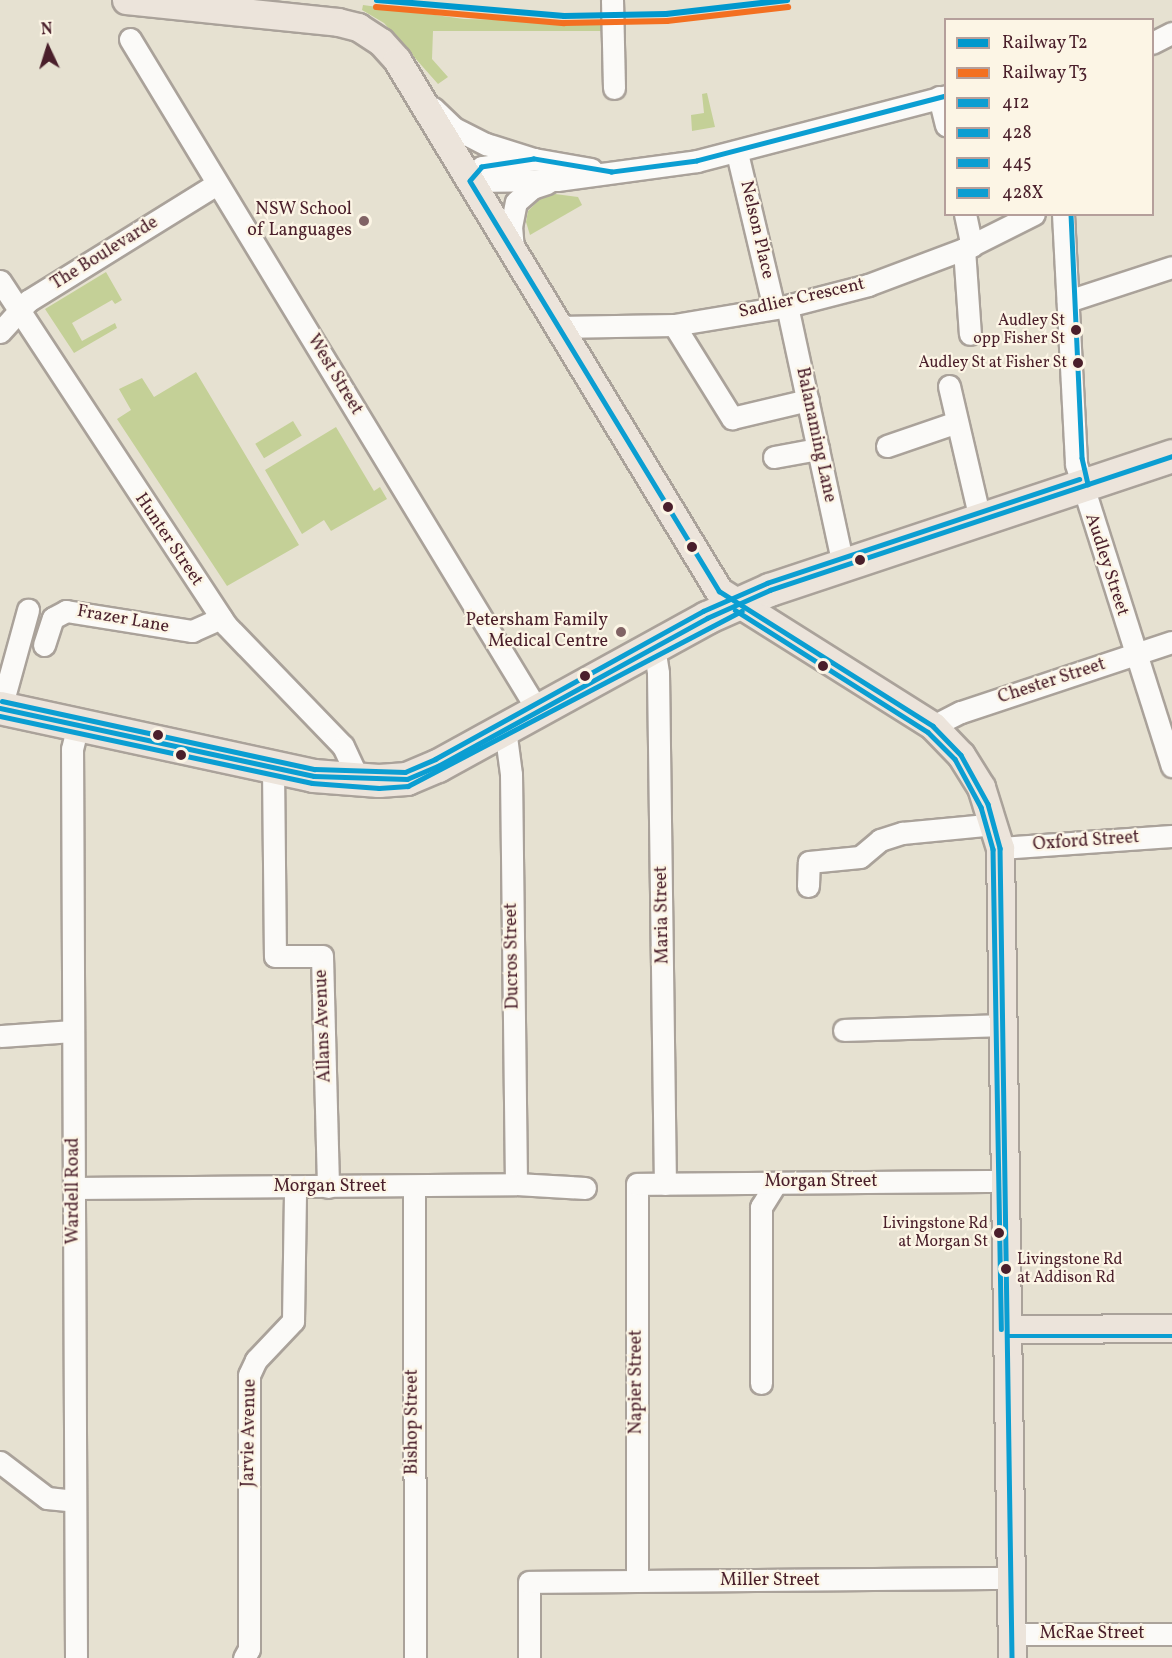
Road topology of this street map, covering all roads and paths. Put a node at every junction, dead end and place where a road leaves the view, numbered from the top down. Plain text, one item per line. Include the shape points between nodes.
1 (126, 0) edge
2 (612, 0) edge
3 (1172, 33) edge
4 (130, 39) dead end
5 (1154, 42) edge
6 (412, 86) junction
7 (614, 88) dead end
8 (942, 96) edge
9 (944, 115) edge
10 (737, 153) junction
11 (534, 159) junction
12 (612, 172) junction
13 (556, 180) junction
14 (470, 181) junction
15 (218, 184) junction
16 (965, 216) edge
17 (1030, 216) edge
18 (1063, 216) edge
19 (968, 248) junction
20 (514, 254) junction
21 (1172, 267) edge
22 (0, 281) edge
23 (1068, 301) junction
24 (780, 307) junction
25 (20, 312) junction
26 (674, 325) junction
27 (557, 327) junction
28 (0, 332) edge
29 (970, 334) dead end
30 (949, 386) dead end
31 (808, 400) junction
32 (957, 422) junction
33 (887, 446) dead end
34 (819, 449) junction
35 (1172, 456) edge
36 (774, 457) dead end
37 (1081, 486) junction
38 (981, 519) junction
39 (843, 565) junction
40 (739, 604) junction
41 (27, 610) dead end
42 (221, 618) junction
43 (1172, 642) edge
44 (44, 645) dead end
45 (654, 647) junction
46 (1135, 654) junction
47 (0, 708) edge
48 (538, 711) junction
49 (78, 724) junction
50 (933, 726) junction
51 (505, 729) junction
52 (1172, 766) edge
53 (273, 768) junction
54 (359, 780) junction
55 (997, 836) junction
56 (1172, 836) edge
57 (808, 886) dead end
58 (1003, 1024) junction
59 (844, 1030) dead end
60 (74, 1031) junction
61 (0, 1036) edge
62 (1006, 1180) junction
63 (776, 1183) junction
64 (516, 1184) junction
65 (637, 1184) joint
66 (665, 1184) junction
67 (328, 1186) junction
68 (414, 1186) junction
69 (295, 1187) junction
70 (74, 1188) junction
71 (585, 1188) dead end
72 (1172, 1328) edge
73 (1008, 1329) junction
74 (761, 1383) dead end
75 (0, 1462) edge
76 (75, 1501) junction
77 (1011, 1578) junction
78 (638, 1580) junction
79 (1172, 1634) edge
80 (1012, 1646) edge
81 (76, 1658) edge
82 (244, 1658) edge
83 (415, 1658) edge
84 (529, 1658) edge

1 - 6 main road via 358,27 381,42
2 - 7 street
3 - 5 street
4 - 15 street, West Street
6 - 11 street via 454,128 469,137
6 - 14 main road
8 - 9 street
8 - 10 street
10 - 12 street
10 - 24 street, Nelson Place
11 - 12 street
11 - 14 street via 482,167
12 - 13 street
13 - 14 street
13 - 20 street via 532,188 516,202 511,227
14 - 20 main road
15 - 25 street, The Boulevarde via 28,301
15 - 48 street, West Street
16 - 19 street
17 - 19 street, Sadlier Crescent
18 - 23 street, Audley Street
19 - 24 street, Sadlier Crescent via 868,285
19 - 29 street
20 - 27 main road
21 - 23 street
22 - 25 street, Hunter Street
23 - 37 street, Audley Street via 1075,459
24 - 26 street, Sadlier Crescent
24 - 31 street, Balanaming Lane
25 - 28 street, The Boulevarde
25 - 42 street, Hunter Street
26 - 27 street, Sadlier Crescent
26 - 31 street via 732,418
27 - 40 main road via 712,582 718,591
30 - 32 street
31 - 34 street, Balanaming Lane
32 - 33 street
32 - 38 street
34 - 36 street
34 - 39 street, Balanaming Lane
35 - 37 highway
37 - 38 highway
37 - 46 street, Audley Street
38 - 39 highway
39 - 40 highway
40 - 45 highway
40 - 50 main road
41 - 47 street
42 - 44 street, Frazer Lane via 192,631 66,611 53,618
42 - 54 street, Hunter Street via 343,746
43 - 46 street, Chester Street
45 - 48 highway
45 - 66 street, Maria Street via 658,694
46 - 50 street, Chester Street via 961,712
46 - 52 street, Audley Street
47 - 49 highway
48 - 51 highway
49 - 53 highway
49 - 60 street, Wardell Road via 72,749
50 - 55 main road via 961,755 981,787
51 - 54 highway via 415,777
51 - 64 street, Ducros Street via 511,774
53 - 54 highway
53 - 67 street, Allans Avenue via 275,956 322,956
55 - 56 street, Oxford Street
55 - 57 street, Oxford Street via 902,833 880,840 860,857 809,862
55 - 58 main road
58 - 59 street
58 - 62 main road
60 - 61 street
60 - 70 street, Wardell Road
62 - 63 street, Morgan Street
62 - 73 main road
63 - 66 street, Morgan Street
63 - 74 street via 760,1208
64 - 68 street, Morgan Street
64 - 71 street, Morgan Street
65 - 66 street, Morgan Street
65 - 78 street, Napier Street
67 - 68 street, Morgan Street
67 - 69 street, Morgan Street
68 - 83 street, Bishop Street
69 - 70 street, Morgan Street
69 - 82 street, Jarvie Avenue via 293,1321 289,1330 256,1360 249,1375 249,1649
70 - 76 street, Wardell Road
72 - 73 main road
73 - 77 main road
75 - 76 street via 47,1498
76 - 81 street, Wardell Road
77 - 78 street, Miller Street
77 - 80 main road
78 - 84 street, Miller Street via 529,1582
79 - 80 street, McRae Street

